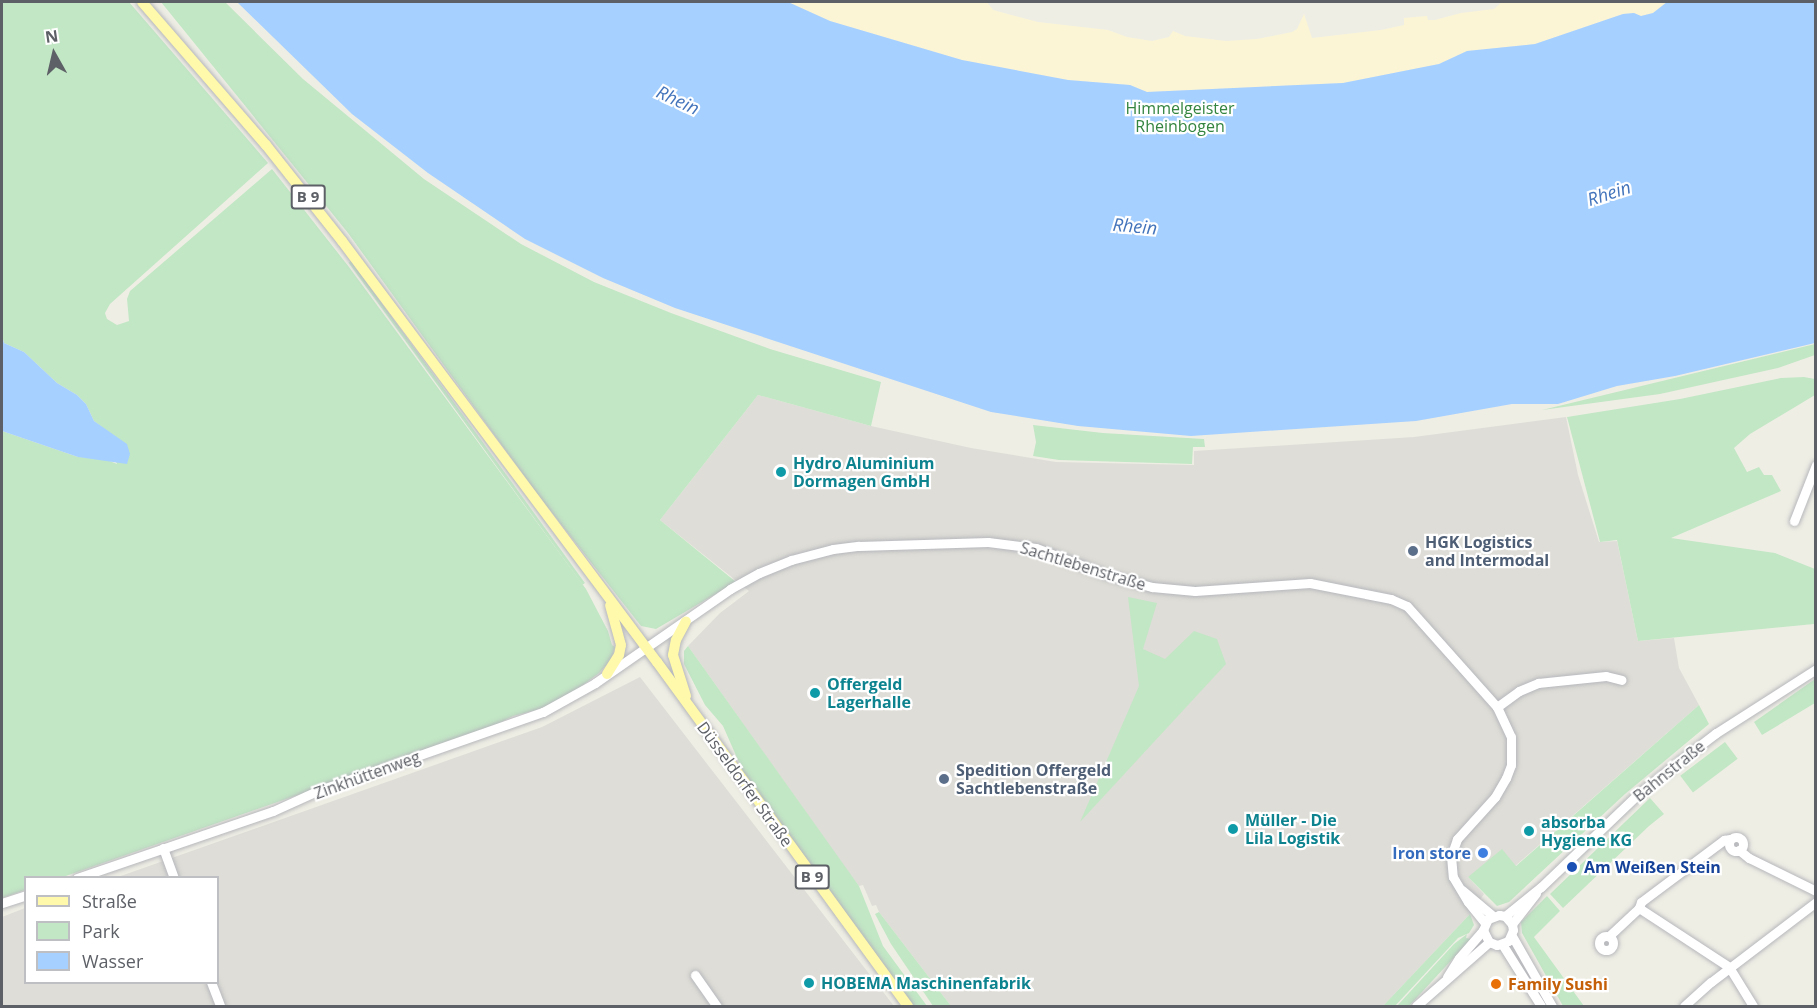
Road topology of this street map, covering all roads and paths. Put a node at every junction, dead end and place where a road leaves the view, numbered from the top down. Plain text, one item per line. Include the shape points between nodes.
1 (142, 2) edge
2 (1815, 465) edge
3 (1794, 521) dead end
4 (608, 596) junction
5 (686, 621) junction
6 (646, 648) junction
7 (1815, 669) edge
8 (607, 675) junction
9 (1622, 680) dead end
10 (690, 707) junction
11 (1497, 707) junction
12 (163, 848) junction
13 (83, 876) edge
14 (173, 876) edge
15 (1462, 890) junction
16 (1536, 891) junction
17 (1815, 891) edge
18 (24, 896) edge
19 (1815, 902) edge
20 (2, 903) edge
21 (1639, 908) junction
22 (1493, 916) junction
23 (1505, 916) junction
24 (1512, 924) junction
25 (1484, 927) junction
26 (1512, 936) junction
27 (1610, 936) dead end
28 (1489, 942) junction
29 (1502, 944) junction
30 (1729, 967) junction
31 (695, 975) dead end
32 (1447, 977) junction
33 (212, 984) edge
34 (220, 1006) edge
35 (717, 1006) edge
36 (908, 1006) edge
37 (1416, 1006) edge
38 (1541, 1006) edge
39 (1552, 1006) edge
40 (1684, 1006) edge
41 (1753, 1006) edge

1 - 4 main road, B 9 via 316,208
2 - 3 street
4 - 6 main road, B 9
4 - 8 main road via 621,645
5 - 6 street, Sachtlebenstraße
5 - 10 main road via 673,655
5 - 11 street, Sachtlebenstraße via 759,573 825,550 906,544 1011,544 1056,554 1152,587 1195,591 1310,583 1391,599 1416,613
6 - 8 street, Zinkhüttenweg
6 - 10 main road, Düsseldorfer Straße / B 9
7 - 16 street, Bahnstraße via 1673,765
8 - 12 street, Zinkhüttenweg via 568,700 526,719
9 - 11 street via 1606,676 1538,683
10 - 36 main road, Düsseldorfer Straße / B 9
11 - 15 street, Sachtlebenstraße via 1511,737 1511,765 1495,797 1454,845 1452,872
12 - 13 street, Zinkhüttenweg
12 - 14 street
15 - 22 street, Sachtlebenstraße
15 - 25 street, Sachtlebenstraße
16 - 23 street, Bahnstraße
16 - 24 street, Bahnstraße
17 - 21 street via 1739,850 1730,849 1730,839 1641,902
18 - 20 street
19 - 30 street
21 - 27 street
21 - 30 street
22 - 23 street
22 - 25 street
23 - 24 street
24 - 26 street
25 - 28 street
25 - 32 street
26 - 29 street
26 - 39 street
28 - 29 street
28 - 32 street
29 - 38 street
30 - 40 street
30 - 41 street
31 - 35 street
32 - 37 street
33 - 34 street

